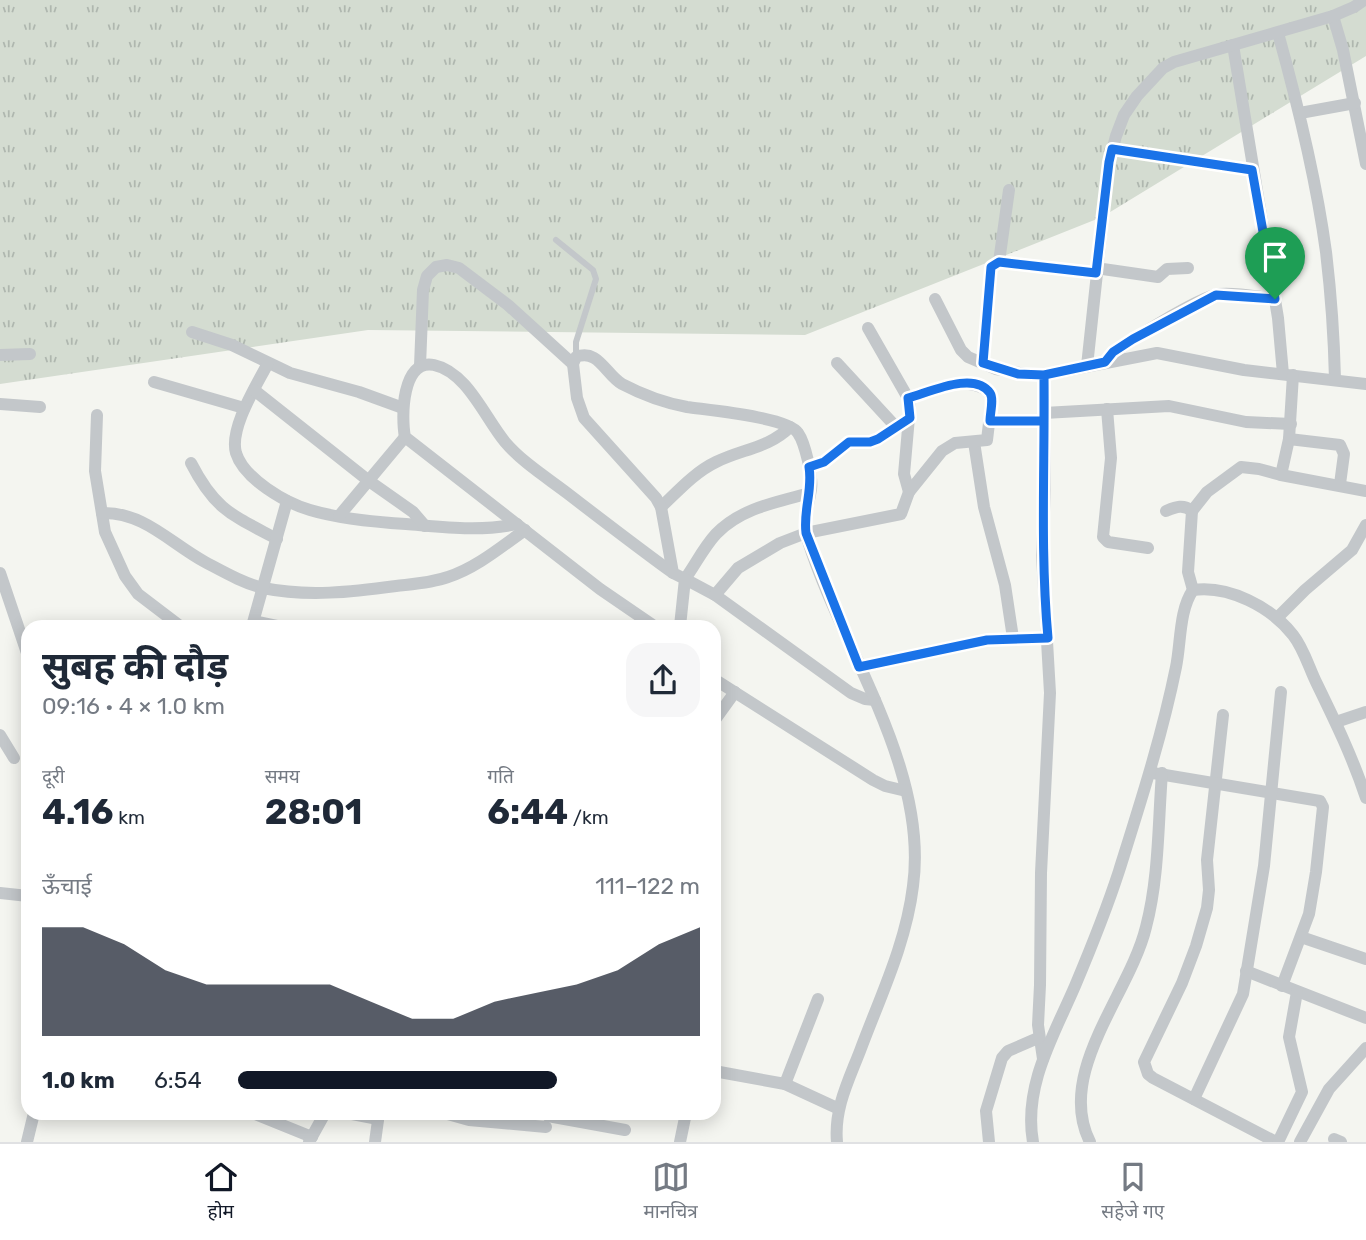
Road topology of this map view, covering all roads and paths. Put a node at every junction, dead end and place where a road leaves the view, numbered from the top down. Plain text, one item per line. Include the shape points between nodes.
1 (1364, 0) edge
2 (1333, 16) junction
3 (1278, 33) junction
4 (1233, 45) junction
5 (1355, 103) junction
6 (1300, 113) junction
7 (1112, 149) junction
8 (1366, 164) edge
9 (1252, 170) junction
10 (1009, 190) dead end
11 (556, 240) dead end
12 (999, 262) junction
13 (1188, 268) dead end
14 (1096, 271) junction
15 (935, 299) dead end
16 (1275, 299) junction
17 (868, 328) dead end
18 (192, 332) dead end
19 (30, 354) dead end
20 (0, 355) edge
21 (575, 360) junction
22 (1105, 362) junction
23 (268, 363) junction
24 (837, 363) dead end
25 (983, 363) junction
26 (420, 366) junction
27 (1087, 366) junction
28 (1044, 375) junction
29 (1288, 375) junction
30 (1335, 379) junction
31 (154, 382) dead end
32 (1366, 384) edge
33 (254, 390) junction
34 (908, 398) junction
35 (0, 404) edge
36 (40, 407) dead end
37 (244, 408) junction
38 (403, 408) junction
39 (1107, 409) junction
40 (97, 415) dead end
41 (1044, 417) junction
42 (910, 418) junction
43 (990, 421) junction
44 (1291, 424) junction
45 (790, 426) junction
46 (896, 427) junction
47 (405, 437) junction
48 (1289, 439) junction
49 (974, 442) junction
50 (191, 463) dead end
51 (809, 467) junction
52 (1281, 475) junction
53 (369, 481) junction
54 (1339, 485) junction
55 (1366, 491) edge
56 (810, 492) junction
57 (909, 492) junction
58 (287, 501) junction
59 (661, 507) junction
60 (1166, 511) dead end
61 (1192, 511) junction
62 (102, 513) junction
63 (340, 516) junction
64 (1366, 524) edge
65 (425, 526) junction
66 (521, 527) junction
67 (806, 533) junction
68 (277, 539) junction
69 (1148, 548) dead end
70 (0, 573) edge
71 (679, 576) junction
72 (263, 587) junction
73 (1194, 590) junction
74 (715, 595) junction
75 (1277, 618) junction
76 (172, 620) edge
77 (254, 620) edge
78 (645, 620) edge
79 (680, 620) edge
80 (21, 635) edge
81 (1013, 638) junction
82 (1048, 638) junction
83 (859, 667) junction
84 (721, 683) edge
85 (735, 692) junction
86 (1281, 692) dead end
87 (875, 700) junction
88 (721, 709) edge
89 (1366, 712) edge
90 (1223, 715) dead end
91 (1336, 722) junction
92 (0, 735) edge
93 (14, 758) dead end
94 (1361, 766) edge
95 (1155, 773) junction
96 (1215, 782) junction
97 (906, 791) junction
98 (1271, 792) junction
99 (1366, 798) edge
100 (0, 893) edge
101 (21, 895) edge
102 (1301, 937) junction
103 (1366, 959) edge
104 (1246, 971) junction
105 (1282, 986) junction
106 (1297, 992) junction
107 (818, 999) dead end
108 (1366, 1018) edge
109 (1038, 1038) junction
110 (1366, 1048) edge
111 (1043, 1059) junction
112 (721, 1072) edge
113 (785, 1083) junction
114 (1194, 1099) junction
115 (837, 1108) junction
116 (32, 1120) edge
117 (268, 1120) edge
118 (321, 1120) edge
119 (378, 1120) edge
120 (466, 1120) edge
121 (508, 1120) edge
122 (547, 1120) edge
123 (598, 1120) edge
124 (685, 1120) edge
125 (625, 1130) dead end
126 (310, 1139) edge
127 (27, 1142) edge
128 (375, 1142) edge
129 (543, 1142) edge
130 (680, 1142) edge
131 (836, 1142) edge
132 (989, 1142) edge
133 (1032, 1142) edge
134 (1082, 1142) edge
135 (1090, 1142) edge
136 (1277, 1142) edge
137 (1300, 1142) edge

1 - 2 street
2 - 3 street
2 - 5 street
3 - 4 street
3 - 6 street
4 - 7 street via 1163,68 1124,115
4 - 9 street
5 - 6 street
5 - 8 street
6 - 30 street via 1325,249
7 - 9 street
7 - 14 street
9 - 16 street
10 - 12 street
11 - 21 lane via 593,270 596,279 576,342
12 - 14 street
12 - 25 street via 991,267
13 - 14 street via 1167,269 1158,277
14 - 27 street
15 - 25 street via 961,350
16 - 22 street via 1216,295 1133,339
16 - 29 street
17 - 34 street
18 - 23 street
19 - 20 street
21 - 26 street via 459,268 447,265 436,267 423,290
21 - 45 street via 590,355 621,384 669,402
21 - 59 street via 577,398 584,418
22 - 27 street
22 - 29 street via 1157,353
23 - 33 street
23 - 38 street
24 - 46 street
25 - 28 street via 1018,374
26 - 38 street via 411,375
26 - 71 street via 445,369 477,401 508,445
27 - 28 street
28 - 41 street
29 - 30 street
29 - 44 street
30 - 32 street
31 - 37 street
33 - 37 street
33 - 53 street
34 - 42 street
34 - 43 street via 950,383 979,386 992,398
35 - 36 street
37 - 58 street via 235,451 243,467
38 - 47 street
39 - 41 street
39 - 44 street via 1169,406 1246,422
39 - 69 street via 1111,458 1103,537 1108,542
40 - 62 street via 95,471
41 - 43 street
41 - 82 street via 1042,568
42 - 46 street
42 - 57 street via 904,474
43 - 49 street via 987,440
44 - 48 street
45 - 51 street via 800,435
45 - 59 street via 774,441 703,469
46 - 51 street via 870,442 849,442 824,462
47 - 53 street
47 - 66 street
48 - 52 street
48 - 54 street via 1340,445 1344,454
49 - 57 street via 948,446
49 - 81 street
50 - 68 street via 219,506
51 - 56 street
52 - 54 street
52 - 61 street via 1241,467 1207,492
53 - 63 street
53 - 65 street
54 - 55 street
56 - 67 street
56 - 71 street via 743,514 714,536
57 - 67 street via 896,517
58 - 63 street
58 - 68 street
59 - 71 street
60 - 61 street via 1186,506
61 - 73 street via 1188,572
62 - 72 street via 131,516 238,579
62 - 76 street via 105,532 125,576 138,594
63 - 65 street
64 - 75 street via 1352,550
65 - 66 street
66 - 72 street via 468,569 426,583 325,593
66 - 78 street
67 - 74 street via 738,568
67 - 83 street
68 - 72 street
70 - 80 street
71 - 74 street
71 - 79 street
72 - 77 street
73 - 75 street via 1227,593
73 - 95 street via 1186,604
74 - 87 street via 851,693
75 - 91 street via 1295,636
81 - 82 street
81 - 83 street via 955,645
82 - 109 street
83 - 87 street
84 - 85 street
85 - 88 street
85 - 97 street via 873,780
86 - 98 street
87 - 97 street
89 - 91 street
90 - 96 street
91 - 94 street
92 - 93 street
94 - 99 street
95 - 96 street
95 - 111 street via 1103,919
95 - 135 street via 1154,880 1146,930 1083,1082 1080,1115
96 - 98 street
96 - 114 street via 1207,908 1182,983 1144,1062 1153,1078
97 - 115 street via 914,829 910,909 893,969
98 - 102 street via 1314,799 1323,807 1309,914
98 - 104 street
100 - 101 street
102 - 103 street
102 - 105 street
104 - 105 street
104 - 114 street via 1237,1011
105 - 106 street
106 - 108 street
106 - 136 street via 1289,1037 1303,1092
107 - 113 street
109 - 111 street
109 - 132 street via 1002,1058 986,1111
110 - 137 street via 1329,1089
111 - 133 street via 1031,1107
112 - 113 street
113 - 115 street
114 - 136 street
115 - 131 street
116 - 127 street
117 - 126 street
118 - 126 street
119 - 128 street
120 - 121 street
122 - 129 street
123 - 125 street
124 - 130 street
134 - 135 street

